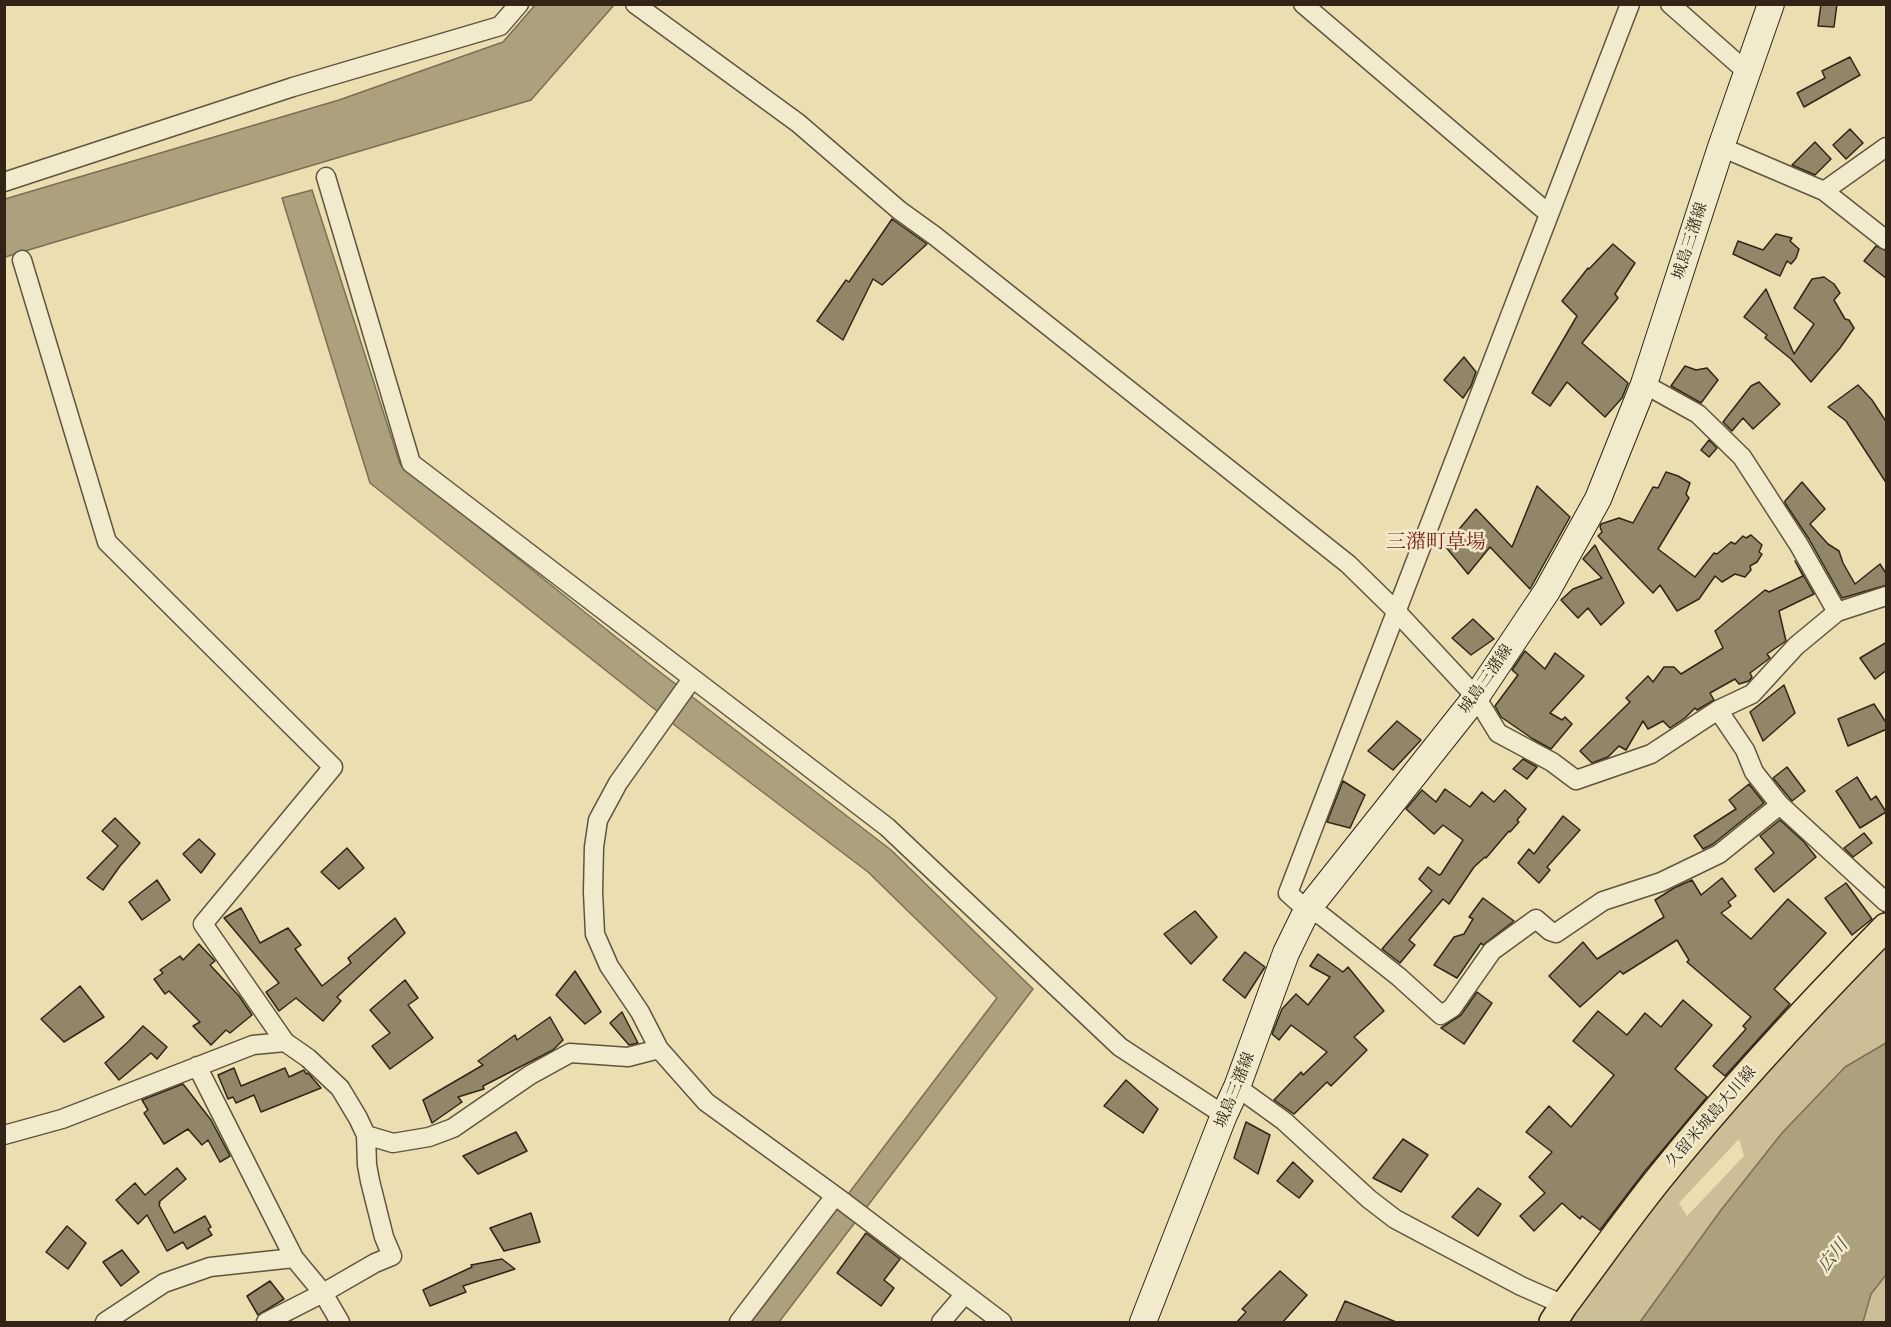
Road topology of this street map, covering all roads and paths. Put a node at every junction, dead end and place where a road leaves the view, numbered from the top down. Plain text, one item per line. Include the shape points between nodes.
1 (519, 4) edge
2 (1303, 4) edge
3 (1630, 4) edge
4 (1670, 4) edge
5 (1771, 4) edge
6 (641, 6) edge
7 (1747, 72) junction
8 (1721, 147) junction
9 (1887, 147) edge
10 (326, 177) dead end
11 (4, 182) edge
12 (1824, 191) junction
13 (1549, 214) junction
14 (1887, 240) edge
15 (22, 260) dead end
16 (1644, 384) junction
17 (1887, 596) edge
18 (1395, 610) junction
19 (1837, 612) junction
20 (692, 678) junction
21 (1476, 697) junction
22 (1718, 710) junction
23 (1780, 805) junction
24 (1887, 902) edge
25 (1306, 910) junction
26 (1887, 927) edge
27 (285, 1042) junction
28 (659, 1049) junction
29 (197, 1066) junction
30 (1238, 1087) junction
31 (1224, 1115) junction
32 (6, 1132) edge
33 (366, 1135) junction
34 (838, 1198) junction
35 (294, 1258) junction
36 (323, 1293) junction
37 (965, 1294) junction
38 (1559, 1314) edge
39 (105, 1323) edge
40 (266, 1323) edge
41 (340, 1323) edge
42 (739, 1323) edge
43 (941, 1323) edge
44 (1002, 1323) edge
45 (1143, 1323) edge

1 - 11 street via 500,26 293,87
2 - 13 street
3 - 13 street
4 - 7 street
5 - 7 main road, 城島三潴線
6 - 18 street via 798,123 899,210 1348,564
7 - 8 main road, 城島三潴線
8 - 12 street
8 - 16 main road, 城島三潴線
9 - 12 street
10 - 20 street via 411,463
12 - 14 street
13 - 18 street
15 - 27 street via 107,542 333,767 203,924
16 - 19 street via 1698,414 1742,457
16 - 21 main road, 城島三潴線 via 1598,499 1547,591
17 - 19 street
18 - 21 street
18 - 25 street via 1288,893
19 - 22 street via 1796,646 1752,694
20 - 28 street via 618,783 597,820 595,934 609,966
20 - 31 street via 888,827 1120,1047
21 - 22 street via 1498,733 1552,762 1576,780 1651,754
21 - 25 main road, 城島三潴線
22 - 23 street via 1745,750 1754,772
23 - 24 street
23 - 25 street via 1719,854 1662,882 1602,901 1556,933 1536,919 1492,951 1452,1008 1441,1015 1322,916
25 - 30 main road, 城島三潴線
26 - 38 main road, 久留米城島大川線 via 1738,1084 1657,1181
27 - 29 street via 253,1045
27 - 33 street via 340,1088
28 - 33 street via 628,1056 570,1053 530,1075 453,1128 393,1143
28 - 34 street via 706,1102
29 - 32 street via 62,1119
29 - 35 street
30 - 31 main road, 城島三潴線
30 - 38 street via 1284,1121 1395,1219 1521,1286
31 - 45 main road, 城島三潴線
33 - 36 street via 370,1181 392,1256
34 - 37 street
34 - 42 street
35 - 36 street
35 - 39 street via 210,1268 164,1283
36 - 40 street
36 - 41 street
37 - 43 street
37 - 44 street

